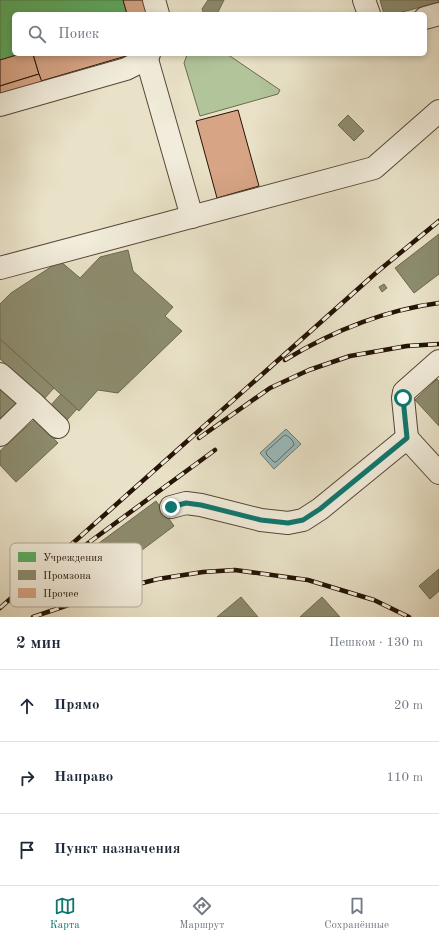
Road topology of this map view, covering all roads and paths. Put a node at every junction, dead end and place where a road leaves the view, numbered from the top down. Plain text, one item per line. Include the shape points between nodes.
1 (154, 0) edge
2 (364, 0) edge
3 (157, 12) edge
4 (368, 12) edge
5 (439, 14) edge
6 (427, 17) edge
7 (146, 56) edge
8 (147, 56) edge
9 (0, 105) edge
10 (439, 111) edge
11 (192, 217) junction
12 (0, 268) edge
13 (439, 361) edge
14 (0, 374) edge
15 (33, 403) junction
16 (58, 427) dead end
17 (0, 436) edge
18 (407, 438) junction
19 (439, 473) edge
20 (171, 507) dead end

1 - 3 lane
2 - 4 lane
5 - 6 lane
7 - 9 lane via 126,68
8 - 11 lane
10 - 11 lane via 374,168
11 - 12 lane
13 - 18 lane via 404,392
14 - 15 lane
15 - 16 lane
15 - 17 lane
18 - 19 lane
18 - 20 lane via 303,520 288,523 261,520 186,503

